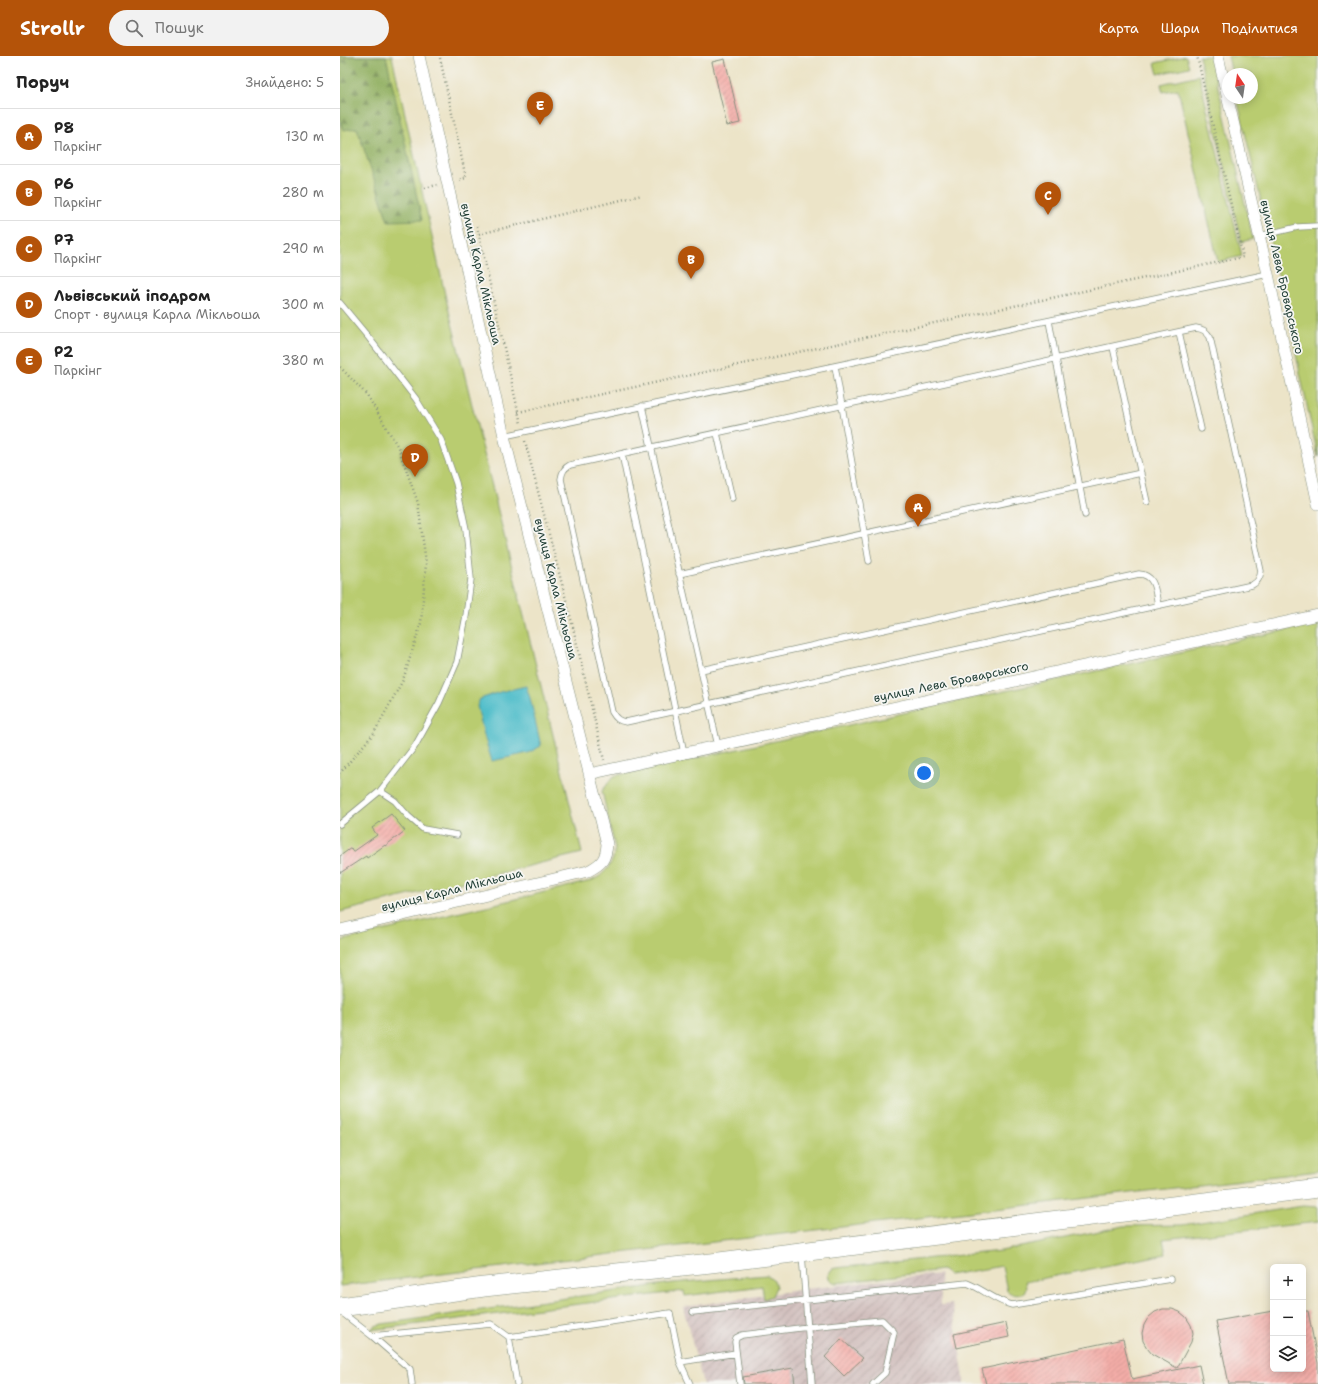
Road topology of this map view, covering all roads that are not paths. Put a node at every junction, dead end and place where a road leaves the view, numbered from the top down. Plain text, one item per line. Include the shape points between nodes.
1 (419, 56) edge
2 (1218, 56) edge
3 (1318, 226) edge
4 (1259, 236) junction
5 (1268, 274) junction
6 (340, 303) edge
7 (1049, 321) junction
8 (1179, 332) junction
9 (1113, 347) junction
10 (1056, 359) junction
11 (835, 366) junction
12 (642, 406) junction
13 (842, 406) junction
14 (1201, 429) dead end
15 (717, 433) junction
16 (504, 436) junction
17 (651, 448) junction
18 (622, 454) junction
19 (1140, 473) junction
20 (1079, 487) junction
21 (732, 499) dead end
22 (1147, 502) dead end
23 (1318, 504) edge
24 (1085, 515) dead end
25 (864, 534) junction
26 (869, 561) dead end
27 (679, 574) junction
28 (1158, 606) junction
29 (1318, 615) edge
30 (701, 670) junction
31 (708, 704) junction
32 (675, 711) junction
33 (718, 746) junction
34 (684, 753) junction
35 (589, 774) junction
36 (380, 791) junction
37 (340, 824) edge
38 (457, 835) dead end
39 (340, 930) edge
40 (1318, 1188) edge
41 (801, 1252) junction
42 (1171, 1279) dead end
43 (806, 1300) junction
44 (340, 1307) edge
45 (340, 1311) edge
46 (693, 1312) dead end
47 (808, 1327) junction
48 (372, 1336) junction
49 (509, 1337) junction
50 (736, 1353) junction
51 (680, 1362) junction
52 (412, 1384) edge
53 (517, 1384) edge
54 (690, 1384) edge
55 (740, 1384) edge
56 (812, 1384) edge
57 (873, 1384) edge

1 - 16 street, вулиця Карла Мікльоша
2 - 4 street, вулиця Лева Броварського
3 - 4 lane via 1298,227
4 - 5 street, вулиця Лева Броварського
5 - 7 lane
5 - 23 street, вулиця Лева Броварського
6 - 36 lane via 416,400 441,440 456,483 466,529 471,579 457,662 416,746
7 - 10 lane
7 - 11 lane
8 - 9 lane
8 - 14 lane
8 - 28 lane via 1202,329 1210,338 1261,571 1257,582 1252,585
9 - 10 lane
9 - 19 lane
10 - 13 lane
10 - 20 lane
11 - 12 lane
11 - 13 lane
12 - 16 lane
12 - 17 lane
13 - 15 lane
13 - 25 lane
15 - 17 lane
15 - 21 lane
16 - 35 street, вулиця Карла Мікльоша
17 - 18 lane
17 - 27 lane
18 - 32 lane
18 - 32 lane via 570,465 565,468 561,479 612,712 615,718 626,722
19 - 20 lane
19 - 22 lane
20 - 24 lane
20 - 25 lane
25 - 26 lane
25 - 27 lane
27 - 30 lane
28 - 30 lane via 1153,582 1145,574 1139,574
28 - 31 lane
29 - 33 street, вулиця Лева Броварського
30 - 31 lane
31 - 32 lane
31 - 33 lane
32 - 34 lane
33 - 34 street, вулиця Лева Броварського
34 - 35 street, вулиця Лева Броварського
35 - 39 street, вулиця Карла Мікльоша via 607,844 606,853 598,866 588,871
36 - 37 lane
36 - 38 lane via 395,801 423,829
40 - 41 highway
41 - 43 lane
41 - 44 highway via 484,1287
42 - 43 lane via 1012,1305 1002,1303 967,1283
43 - 46 lane
43 - 47 lane
45 - 48 lane
47 - 50 lane via 742,1335 736,1338
47 - 56 lane
47 - 57 lane via 882,1320 894,1332 885,1373
48 - 49 lane via 491,1324
48 - 52 lane via 410,1369
49 - 51 lane via 670,1313
49 - 53 lane
50 - 51 lane
50 - 55 lane
51 - 54 lane

